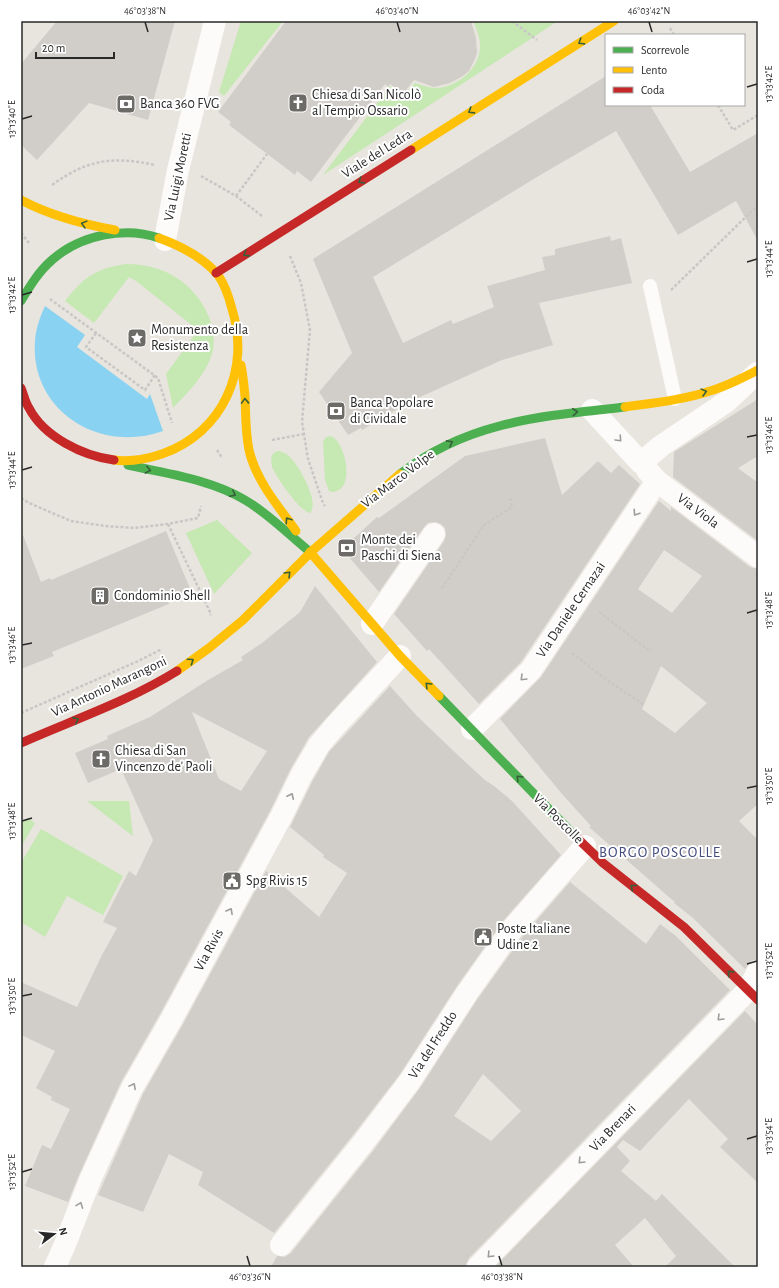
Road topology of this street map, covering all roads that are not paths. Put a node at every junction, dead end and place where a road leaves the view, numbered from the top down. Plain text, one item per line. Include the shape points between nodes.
1 (215, 21) edge
2 (612, 22) edge
3 (21, 200) edge
4 (136, 233) junction
5 (165, 240) junction
6 (216, 273) junction
7 (650, 286) dead end
8 (21, 301) edge
9 (239, 342) junction
10 (758, 371) edge
11 (21, 388) edge
12 (675, 399) junction
13 (592, 410) junction
14 (97, 457) junction
15 (641, 463) junction
16 (657, 481) junction
17 (434, 534) dead end
18 (310, 552) junction
19 (758, 557) edge
20 (372, 624) junction
21 (400, 656) junction
22 (472, 729) junction
23 (21, 743) edge
24 (585, 846) junction
25 (754, 987) edge
26 (281, 1245) dead end
27 (55, 1267) edge
28 (478, 1267) edge

1 - 5 street, Via Luigi Moretti via 178,170
2 -> 6 main road, Viale del Ledra
4 -> 3 main road via 66,220
4 - 5 main road
4 - 8 main road via 104,235 69,247 40,271
5 - 6 main road via 201,259
6 - 9 main road via 232,307
7 - 12 lane
9 - 14 main road via 237,368 231,388 218,412 201,432 185,444 146,459 118,461
18 -> 9 main road via 265,486 251,456
12 -> 10 main road, Via Marco Volpe via 719,388
10 - 15 street, Via Marco Volpe via 726,402 661,446
11 - 14 main road via 29,408 46,428 74,449
12 - 13 main road, Via Marco Volpe
13 -> 15 street
18 -> 13 main road, Via Marco Volpe via 383,487 432,452 458,439 513,421
14 -> 18 main road via 197,480 222,489 246,500
15 - 16 street, Via Viola
16 - 19 street, Via Viola
16 -> 22 street, Via Daniele Cernazai via 531,670
17 - 20 street
18 - 20 main road, Via Poscolle
23 -> 18 main road, Via Antonio Marangoni via 139,692 173,674 244,619
20 - 21 main road, Via Poscolle
22 -> 21 main road, Via Poscolle
27 -> 21 street, Via Rivis via 90,1180 132,1088 281,817 300,776 336,725
24 -> 22 main road, Via Poscolle
25 -> 24 main road, Via Poscolle
24 - 26 street, Via del Freddo via 513,928 410,1081
25 -> 28 street, Via Brenari

